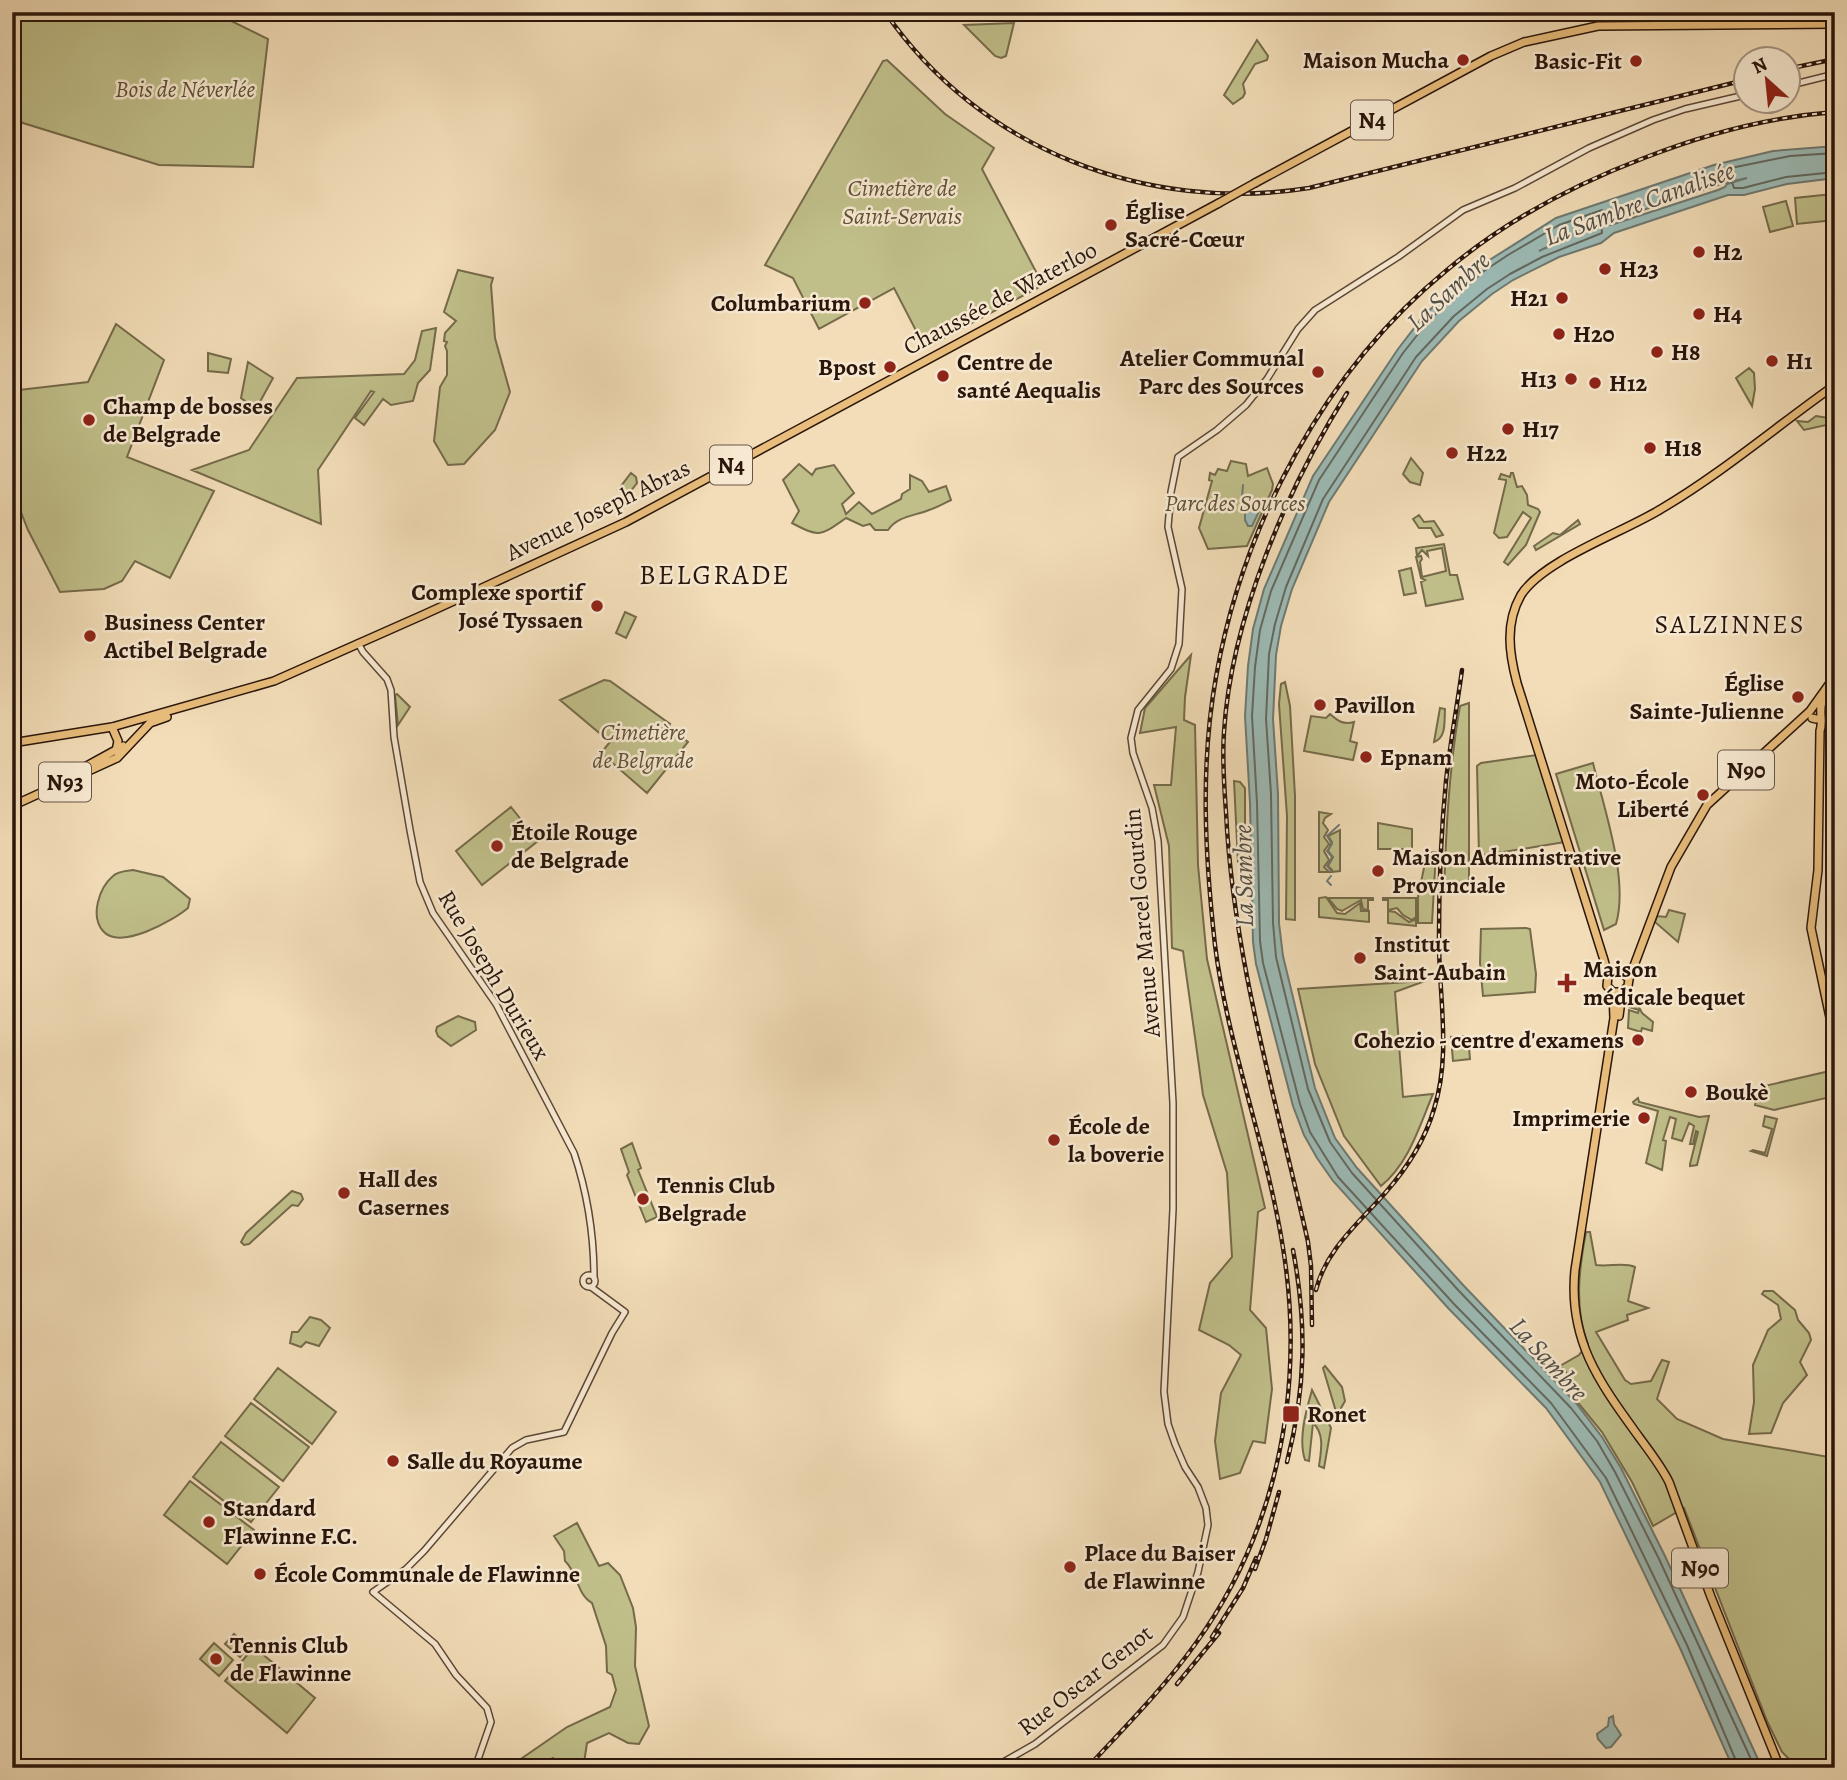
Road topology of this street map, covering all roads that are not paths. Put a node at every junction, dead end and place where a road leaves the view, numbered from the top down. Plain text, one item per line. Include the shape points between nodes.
1 (1835, 24) edge
2 (1835, 74) edge
3 (1801, 83) edge
4 (1731, 98) edge
5 (1835, 385) edge
6 (813, 421) joint
7 (358, 643) junction
8 (1835, 678) edge
9 (1816, 710) junction
10 (174, 711) junction
11 (150, 718) junction
12 (112, 727) junction
13 (12, 743) edge
14 (117, 755) junction
15 (12, 804) edge
16 (1638, 955) junction
17 (1604, 960) junction
18 (1619, 971) junction
19 (1608, 976) junction
20 (1629, 979) junction
21 (1613, 992) junction
22 (1622, 992) junction
23 (1835, 1041) edge
24 (1581, 1241) junction
25 (1198, 1488) joint
26 (475, 1768) edge
27 (993, 1768) edge
28 (1780, 1768) edge

1 - 6 main road, Chaussée de Waterloo / N4, bridge via 1598,26 1524,42
2 - 3 street
4 - 25 street, Avenue Marcel Gourdin via 1662,116 1463,210 1321,306 1303,322 1246,405 1178,457 1168,527 1182,589 1179,643 1171,669 1138,710 1131,738 1157,841 1172,1085 1173,1209 1164,1392 1175,1444
5 - 17 main road via 1661,510 1536,578 1522,595 1511,621 1514,675
6 - 7 main road, Avenue Joseph Abras / N4 via 626,522
7 - 10 main road, N4 via 274,681
7 - 26 street, Rue Joseph Durieux via 391,690 394,737 425,898 496,1004 574,1153 583,1179 592,1281 625,1312 564,1432 512,1448 424,1551 373,1592 435,1644 487,1708 491,1722
8 - 9 main road
9 - 16 main road, N90 via 1707,805 1671,867
9 - 23 main road via 1820,731 1819,845 1811,928
10 - 11 main road, N4
10 - 14 main road, N93 via 150,723
11 - 12 main road, N4
11 - 14 main road
12 - 13 main road, N4
12 - 14 main road
14 - 15 main road, N93
14 - 15 main road, N93
16 - 18 main road, N90 via 1629,969
16 - 20 main road, N90
17 - 18 main road
17 - 19 main road
18 - 19 main road, N90
18 - 20 main road
19 - 21 main road, N90 via 1607,986
20 - 22 main road, N90
21 - 22 main road
21 - 24 main road, N90 via 1614,1018
22 - 24 main road, N90
24 - 28 main road, N90 via 1574,1290 1582,1346 1602,1386 1669,1482
25 - 27 street, Rue Oscar Genot via 1208,1525 1198,1572 1183,1617 1163,1646 1035,1744

